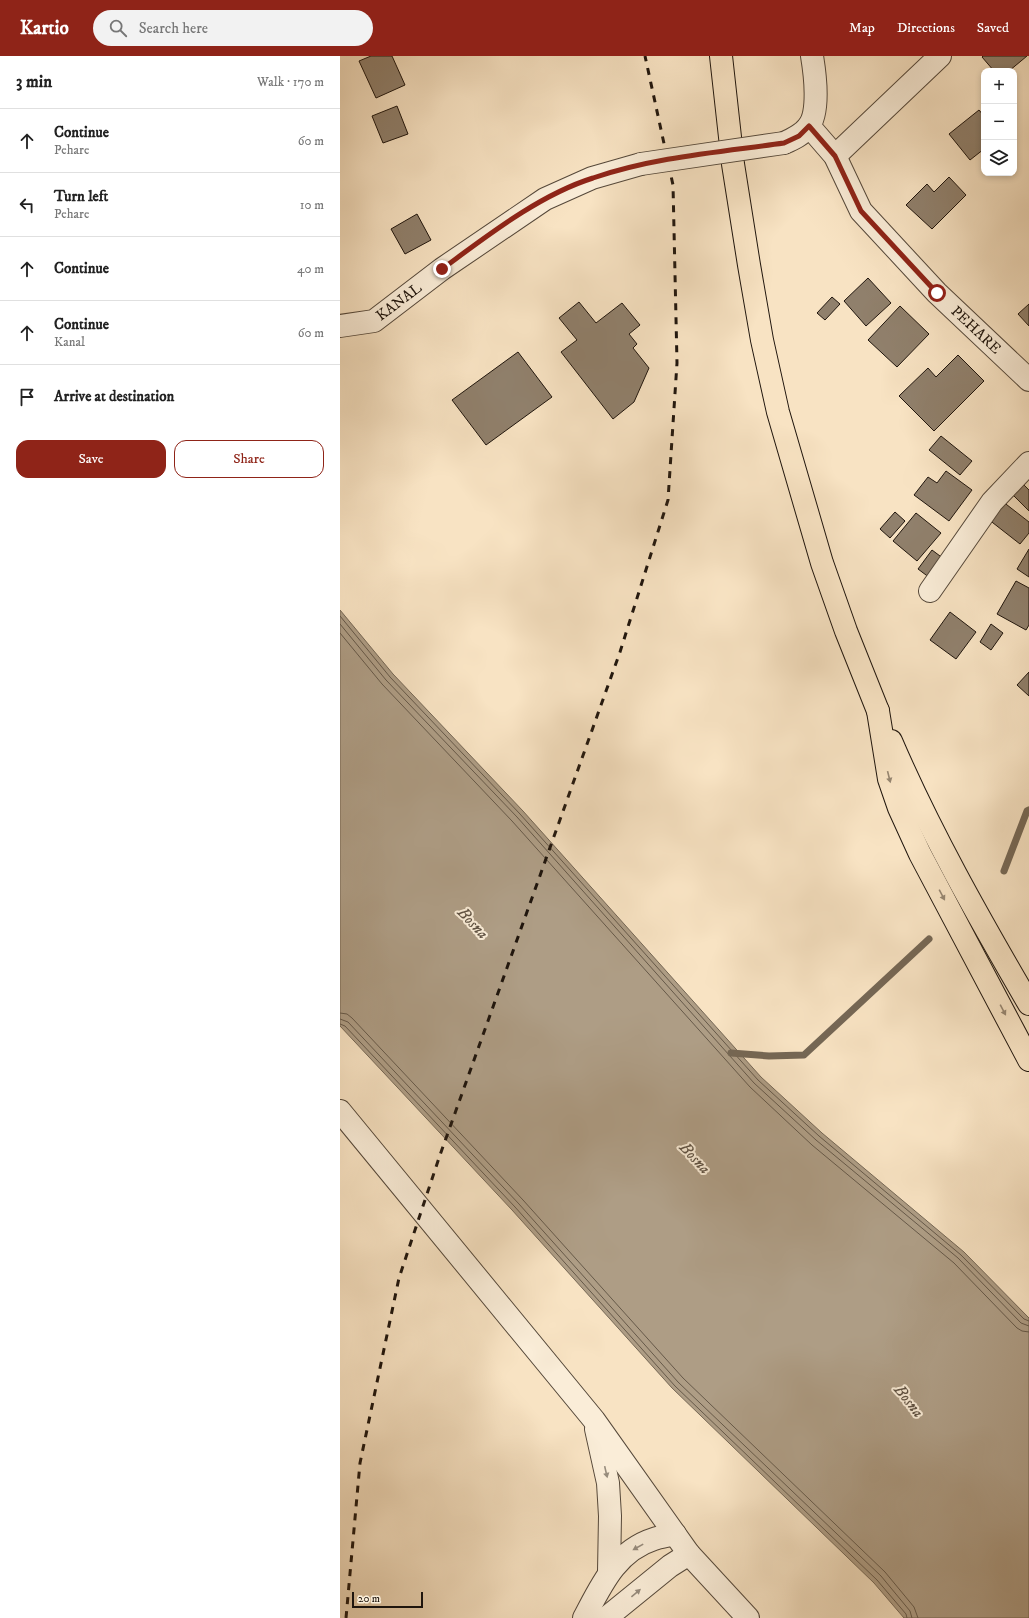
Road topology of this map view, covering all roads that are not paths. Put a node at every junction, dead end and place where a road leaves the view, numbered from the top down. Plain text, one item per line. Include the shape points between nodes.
1 (721, 56) edge
2 (812, 56) edge
3 (940, 56) edge
4 (809, 126) junction
5 (835, 156) junction
6 (340, 326) edge
7 (1029, 380) edge
8 (1029, 463) edge
9 (930, 592) dead end
10 (878, 711) junction
11 (1029, 1004) edge
12 (1029, 1060) edge
13 (340, 1111) edge
14 (594, 1420) junction
15 (675, 1534) junction
16 (689, 1554) junction
17 (609, 1572) junction
18 (584, 1618) edge
19 (606, 1618) edge
20 (748, 1618) edge

1 - 10 main road via 733,164 749,265 778,412 822,563
2 - 4 street via 815,112
3 - 5 street
4 - 5 street, PEHARE
4 - 6 street, KANAL, bridge via 799,136 784,143 641,164 592,178 545,199 442,269 374,322
5 - 7 street, PEHARE via 861,211 937,293
8 - 9 street via 992,502
10 - 11 main road via 907,779 941,847
10 -> 12 main road via 889,779 899,808 920,854
13 - 14 street
14 - 15 street
14 -> 17 street via 608,1483
15 - 16 street
15 -> 17 street via 653,1539 628,1553
19 -> 16 street via 670,1566
16 - 20 street
17 - 18 street

